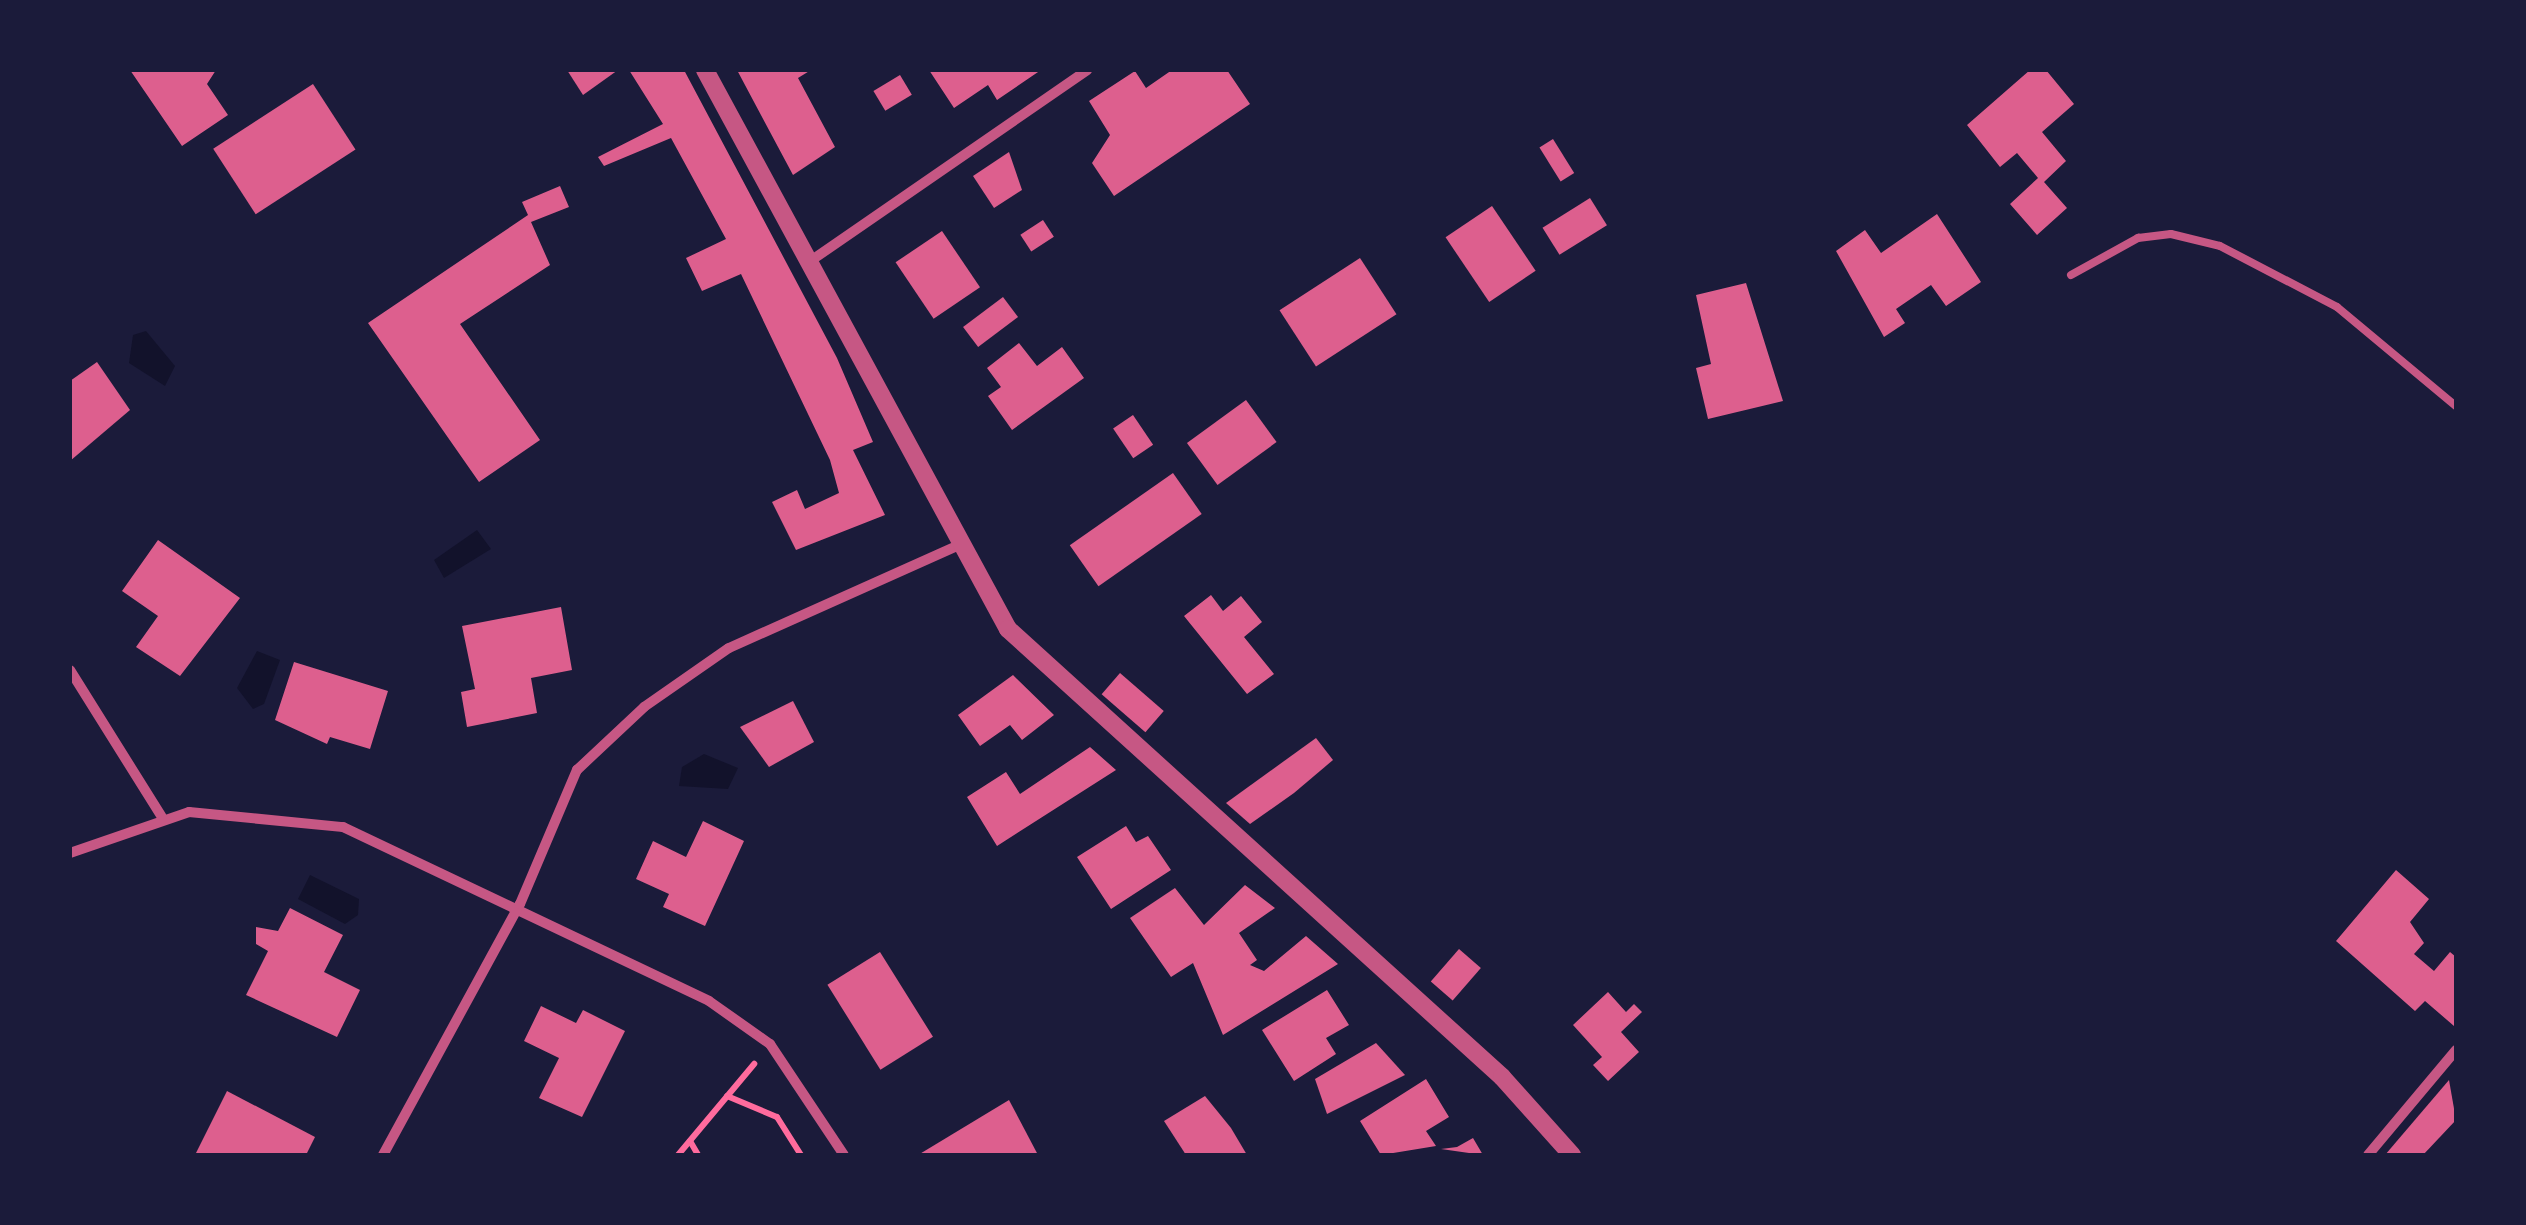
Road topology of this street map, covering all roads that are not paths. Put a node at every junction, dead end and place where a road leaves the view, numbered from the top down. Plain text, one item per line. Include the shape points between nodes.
1 (706, 70) edge
2 (1087, 70) edge
3 (809, 262) junction
4 (2071, 275) dead end
5 (2456, 406) edge
6 (958, 546) junction
7 (70, 670) edge
8 (162, 816) junction
9 (70, 853) edge
10 (520, 904) junction
11 (2456, 1050) edge
12 (383, 1155) edge
13 (844, 1155) edge
14 (1572, 1155) edge
15 (2368, 1155) edge

1 - 3 street
2 - 3 street
3 - 6 street
4 - 5 lane via 2138,238 2171,234 2220,246 2337,307
6 - 10 street via 729,648 644,707 577,770
6 - 14 street via 1030,654 1502,1078
7 - 8 street
8 - 9 street
8 - 10 street via 267,815 342,827
10 - 12 street
10 - 13 street via 709,1001 770,1044
11 - 15 street

